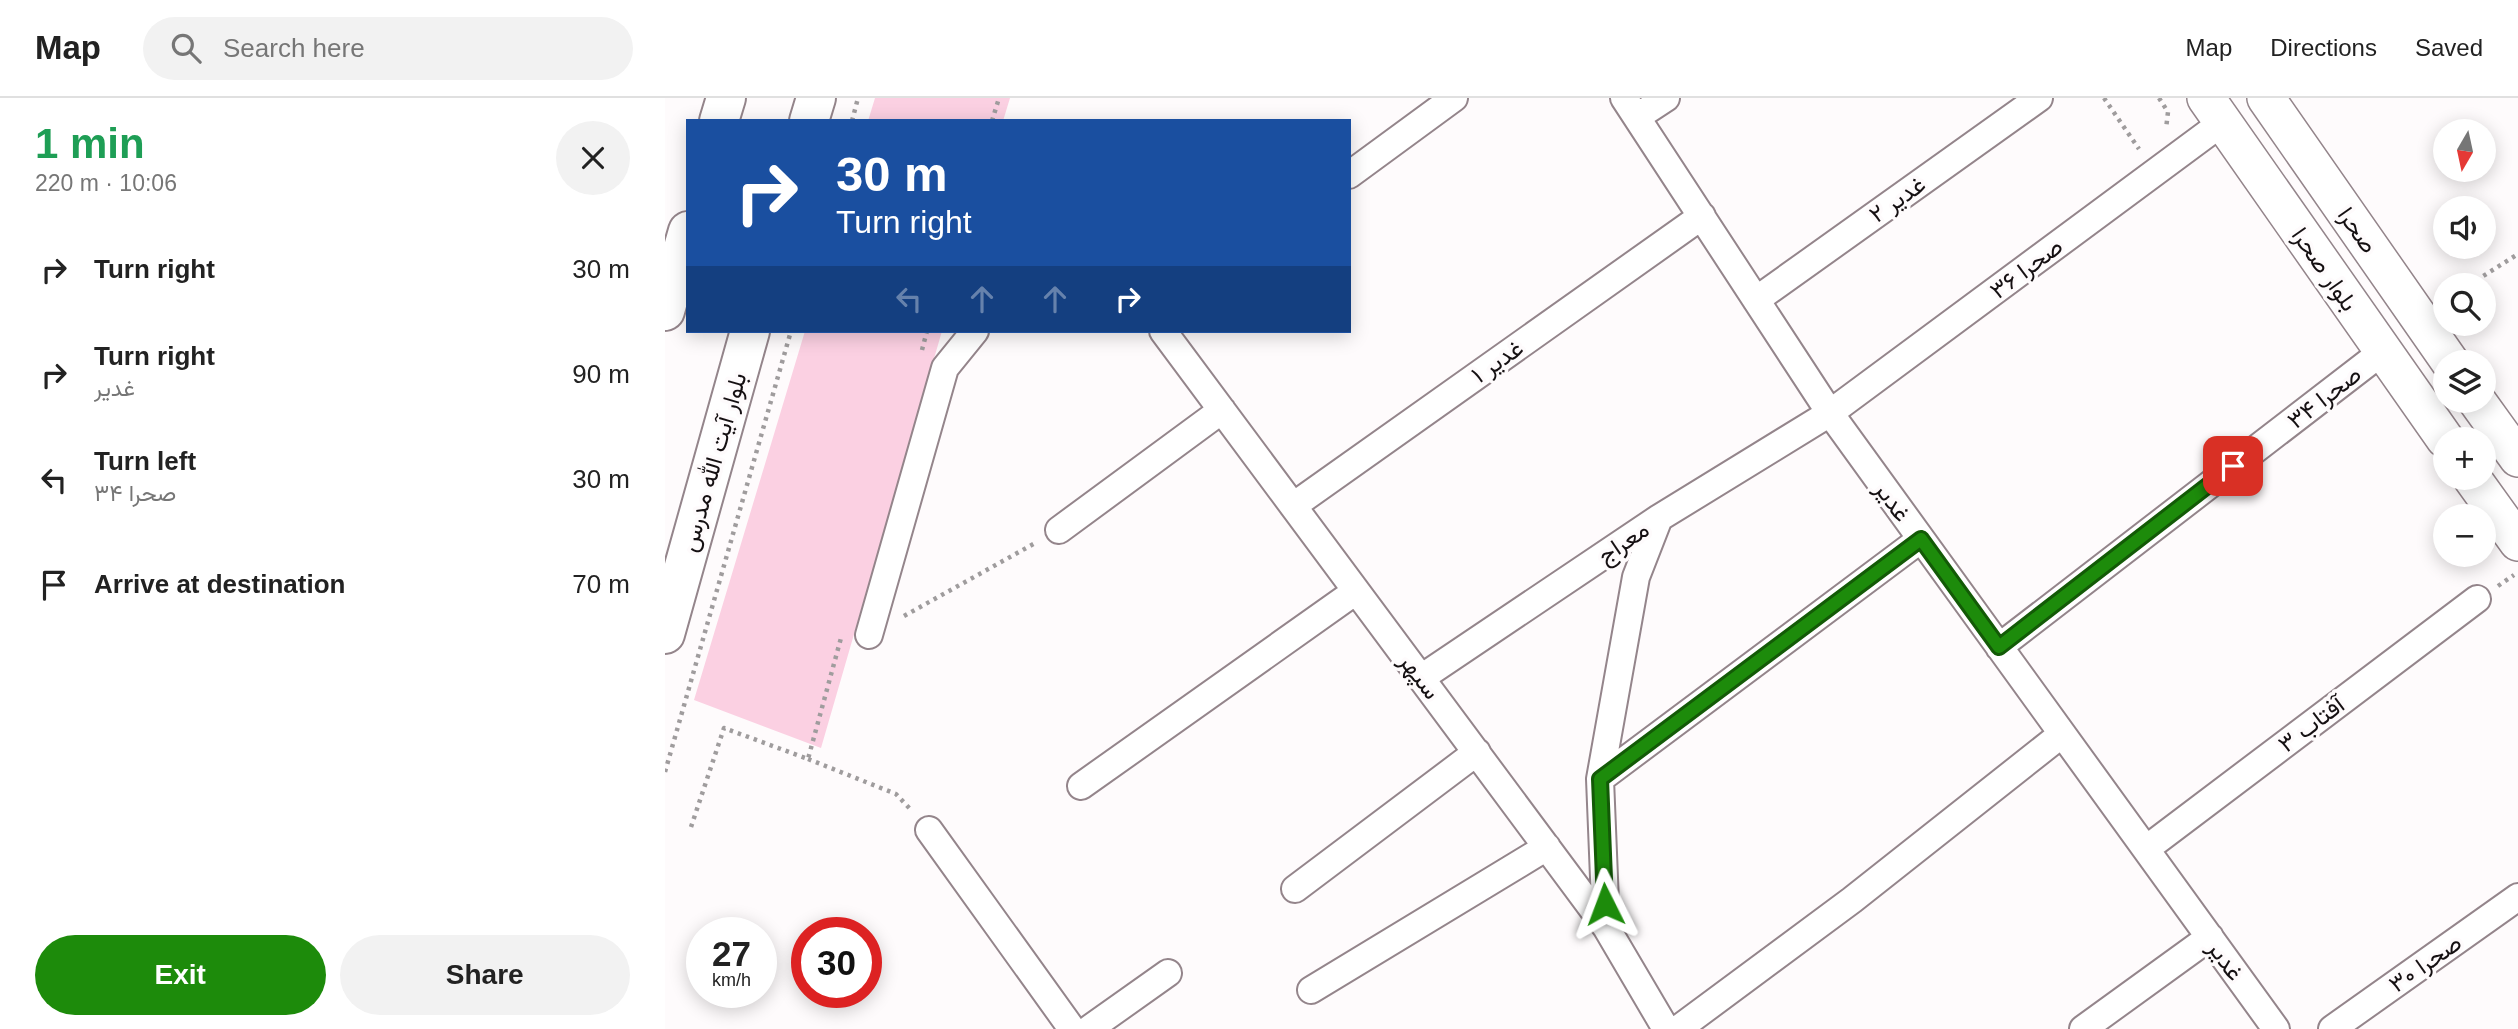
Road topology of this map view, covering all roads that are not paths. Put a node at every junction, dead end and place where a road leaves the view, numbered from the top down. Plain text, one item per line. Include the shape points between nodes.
1 (726, 98) edge
2 (815, 98) edge
3 (1454, 98) edge
4 (1666, 98) edge
5 (2039, 98) edge
6 (2266, 98) edge
7 (1631, 108) edge
8 (2215, 110) edge
9 (720, 119) edge
10 (810, 119) edge
11 (1351, 174) edge
12 (1702, 216) junction
13 (686, 238) edge
14 (1756, 300) junction
15 (665, 311) edge
16 (749, 333) edge
17 (973, 333) edge
18 (1164, 333) edge
19 (2442, 350) edge
20 (2382, 352) junction
21 (1222, 410) junction
22 (1830, 413) junction
23 (2486, 413) edge
24 (2436, 427) edge
25 (2518, 458) edge
26 (2481, 490) edge
27 (1293, 506) junction
28 (1659, 518) junction
29 (1059, 530) road end
30 (1921, 539) junction
31 (2518, 542) edge
32 (1356, 591) junction
33 (2477, 599) dead end
34 (665, 634) edge
35 (869, 635) road end
36 (1999, 647) junction
37 (1421, 678) junction
38 (2062, 734) junction
39 (1476, 752) junction
40 (1600, 779) junction
41 (1081, 786) dead end
42 (929, 830) road end
43 (1547, 848) junction
44 (2146, 849) junction
45 (1295, 889) dead end
46 (2518, 897) edge
47 (1606, 927) junction
48 (2210, 937) junction
49 (1168, 973) dead end
50 (1311, 990) dead end
51 (1072, 1029) edge
52 (1089, 1029) edge
53 (1666, 1029) edge
54 (1678, 1029) edge
55 (2083, 1029) edge
56 (2276, 1029) edge
57 (2332, 1029) edge

1 - 9 main road
2 - 10 main road
3 - 11 street
4 - 7 street
5 - 14 street, غدیر ۲
6 - 19 main road, صحرا
7 - 12 street, غدیر
8 - 20 main road, بلوار صحرا
8 - 22 street, صحرا ۳۶ via 2154,173
12 - 14 street, غدیر
12 - 27 street, غدیر ۱
13 - 15 main road
14 - 22 street, غدیر
16 - 34 main road, بلوار آیت الله مدرس
17 - 35 street via 945,368
18 - 21 street, سپهر
20 - 24 main road, بلوار صحرا
20 - 36 street, صحرا ۳۴
21 - 27 street, سپهر
21 - 29 street
22 - 28 street, معراج
22 - 30 street, غدیر
23 - 25 main road
26 - 31 main road
27 - 32 street, سپهر
28 - 37 street, معراج
28 - 40 street via 1636,577
30 - 36 street, غدیر
30 - 40 street
32 - 37 street, سپهر
32 - 41 street
33 - 44 street, آفتاب ۳
36 - 38 street, غدیر
37 - 39 street, سپهر
38 - 44 street, غدیر
38 - 54 street via 1852,900
39 - 43 street, سپهر
39 - 45 street
40 - 47 street
42 - 51 street
43 - 47 street, سپهر
43 - 50 street
44 - 48 street, غدیر
46 - 57 street, صحرا ۳۰
47 - 53 street, سپهر
48 - 55 street
48 - 56 street, غدیر
49 - 52 street

